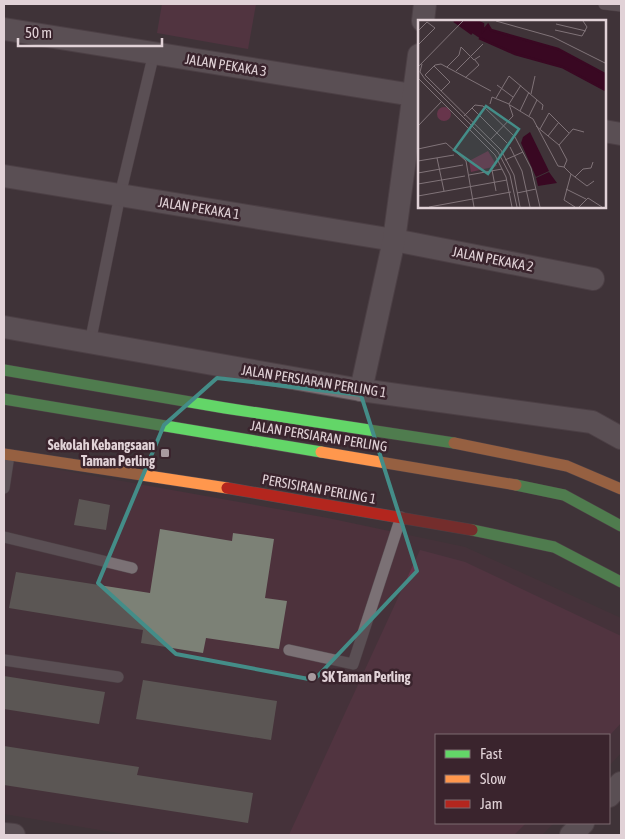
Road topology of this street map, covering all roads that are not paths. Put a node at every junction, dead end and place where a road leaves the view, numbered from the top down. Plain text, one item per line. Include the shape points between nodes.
1 (425, 4) edge
2 (604, 4) edge
3 (621, 6) edge
4 (423, 20) edge
5 (4, 29) edge
6 (154, 53) junction
7 (418, 66) edge
8 (416, 95) edge
9 (605, 131) edge
10 (621, 134) edge
11 (4, 176) edge
12 (120, 195) junction
13 (394, 240) junction
14 (593, 279) dead end
15 (4, 327) edge
16 (90, 343) junction
17 (4, 370) edge
18 (361, 390) junction
19 (4, 399) edge
20 (621, 438) edge
21 (7, 454) edge
22 (4, 488) edge
23 (621, 490) edge
24 (401, 517) junction
25 (621, 526) edge
26 (4, 537) edge
27 (132, 568) dead end
28 (621, 582) edge
29 (289, 650) dead end
30 (4, 660) edge
31 (118, 677) dead end
32 (621, 784) edge
33 (610, 795) edge
34 (582, 824) edge
35 (4, 834) edge
36 (14, 835) edge
37 (571, 835) edge

1 - 4 street
2 - 3 lane
5 - 6 street, JALAN PEKAKA 3
6 - 8 street, JALAN PEKAKA 3
6 - 12 lane
7 - 8 street
8 - 13 street
9 - 10 street
11 - 12 street, JALAN PEKAKA 1
12 - 13 street, JALAN PEKAKA 1
12 - 16 lane
13 - 14 street, JALAN PEKAKA 2
13 - 18 street
15 - 16 street, JALAN PERSIARAN PERLING 1
16 - 18 street, JALAN PERSIARAN PERLING 1
17 - 23 main road, JALAN PERSIARAN PERLING via 464,444 567,466
18 - 20 street, JALAN PERSIARAN PERLING 1 via 592,422
19 - 25 main road, JALAN PERSIARAN PERLING via 480,478 564,495
21 - 22 lane
21 - 24 main road, PERSISIRAN PERLING 1
24 - 28 main road, PERSISIRAN PERLING 1 via 554,547
24 - 29 lane via 353,664
26 - 27 lane
30 - 31 lane
32 - 33 street
34 - 37 street
35 - 36 street

